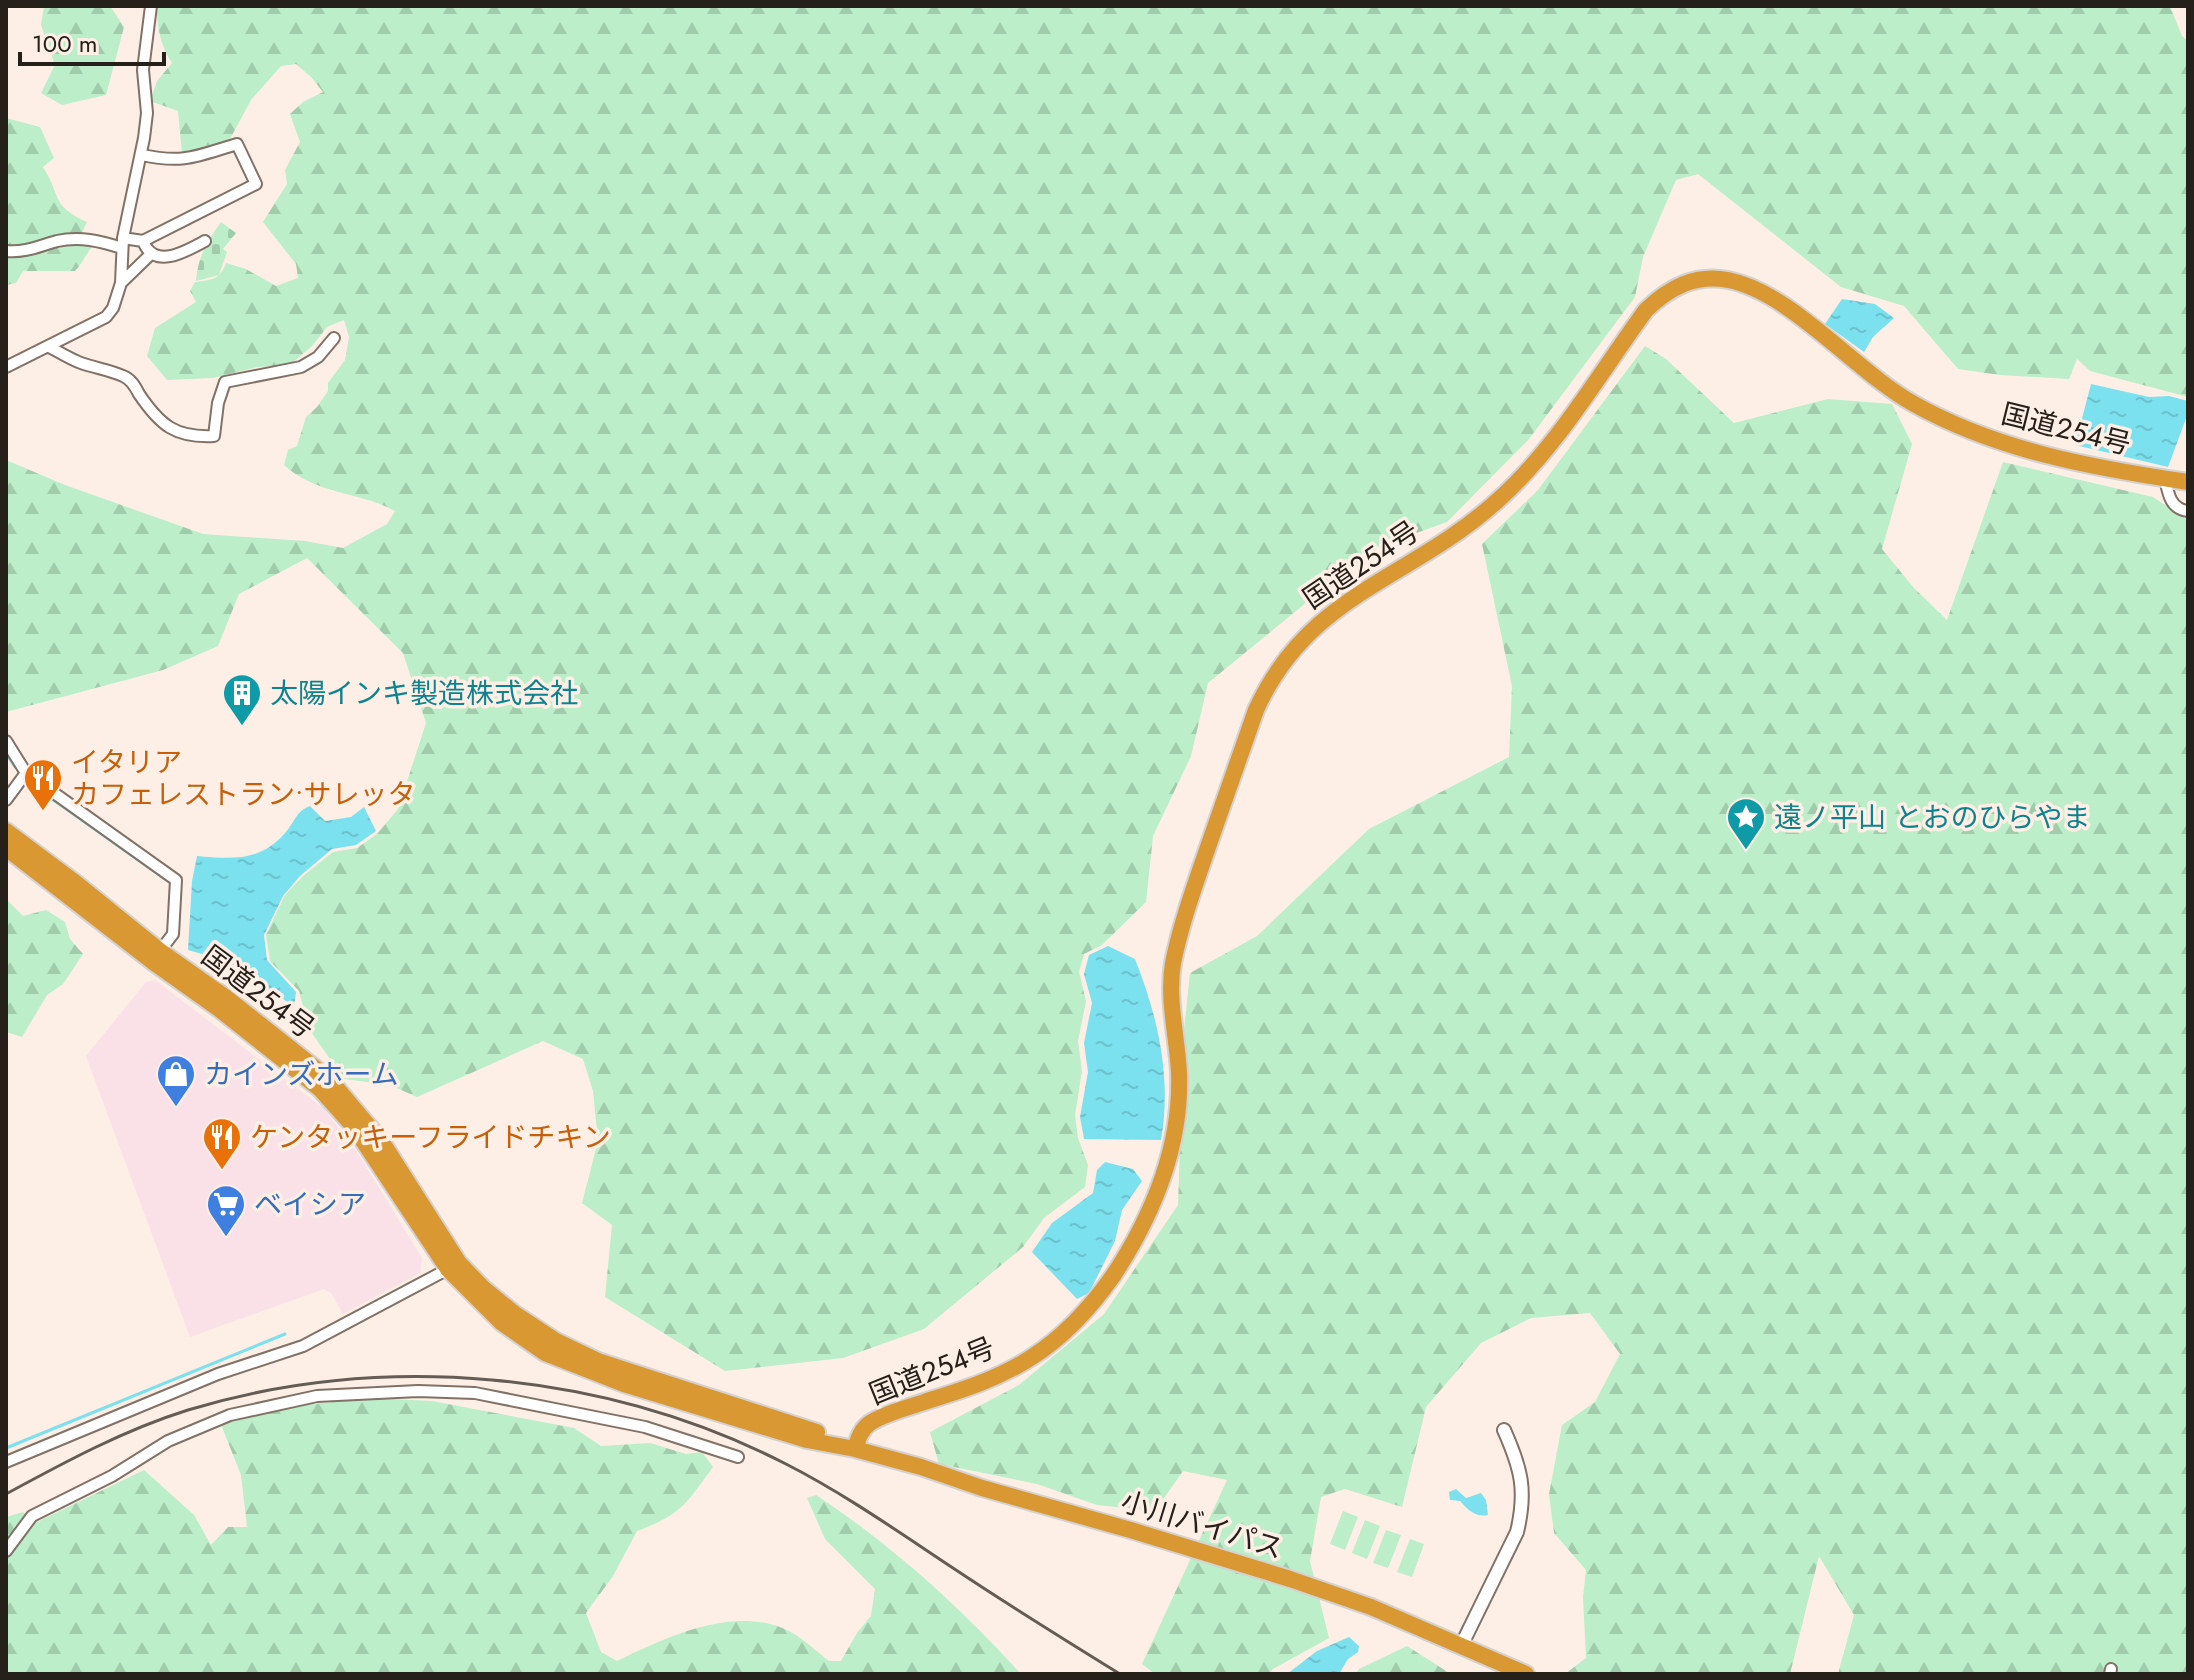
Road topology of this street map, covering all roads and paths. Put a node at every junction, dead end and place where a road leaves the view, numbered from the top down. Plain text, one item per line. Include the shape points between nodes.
1 (151, 6) edge
2 (142, 155) junction
3 (143, 241) junction
4 (205, 241) dead end
5 (122, 243) junction
6 (6, 251) edge
7 (151, 254) junction
8 (121, 283) junction
9 (334, 338) dead end
10 (48, 346) junction
11 (6, 367) edge
12 (2165, 478) junction
13 (2188, 482) edge
14 (2188, 511) edge
15 (6, 741) edge
16 (26, 773) junction
17 (6, 800) edge
18 (6, 831) edge
19 (6, 848) edge
20 (160, 951) junction
21 (453, 1266) junction
22 (1504, 1430) dead end
23 (855, 1449) junction
24 (738, 1457) dead end
25 (6, 1462) edge
26 (6, 1551) edge
27 (1462, 1644) junction
28 (1526, 1674) edge

1 - 2 street via 143,70 147,113
2 - 3 street via 170,161 237,144 256,184
2 - 5 street
3 - 5 street
3 - 7 street
4 - 7 street via 177,256
5 - 6 street via 61,240 20,253
5 - 8 street
7 - 8 street
8 - 10 street via 106,317
9 - 10 street via 301,367 225,382 214,436 198,437 165,425 124,376 79,363
10 - 11 street
12 - 13 highway, 国道254号
12 - 14 street via 2169,499
12 - 23 highway, 国道254号 via 2010,447 1963,428 1879,382 1775,300 1748,286 1692,280 1661,296 1537,459 1496,502 1334,610 1301,640 1270,680 1184,915 1172,967 1179,1094 1167,1167 1113,1274 1068,1329 1030,1358 982,1384 868,1424
15 - 16 street
16 - 17 street
16 - 20 street via 176,880 173,934
18 - 20 highway, 国道254号
19 - 21 highway, 国道254号 via 320,1089 354,1127
20 - 21 highway, 国道254号 via 329,1079 382,1142
21 - 23 highway, 国道254号 via 556,1341 598,1361 807,1428
21 - 25 street via 303,1346 218,1374
22 - 27 street via 1521,1473 1521,1517
23 - 27 highway, 小川バイパス via 1290,1579
24 - 26 street via 645,1427 475,1393 317,1396 230,1415 168,1441 32,1516
27 - 28 highway, 小川バイパス

